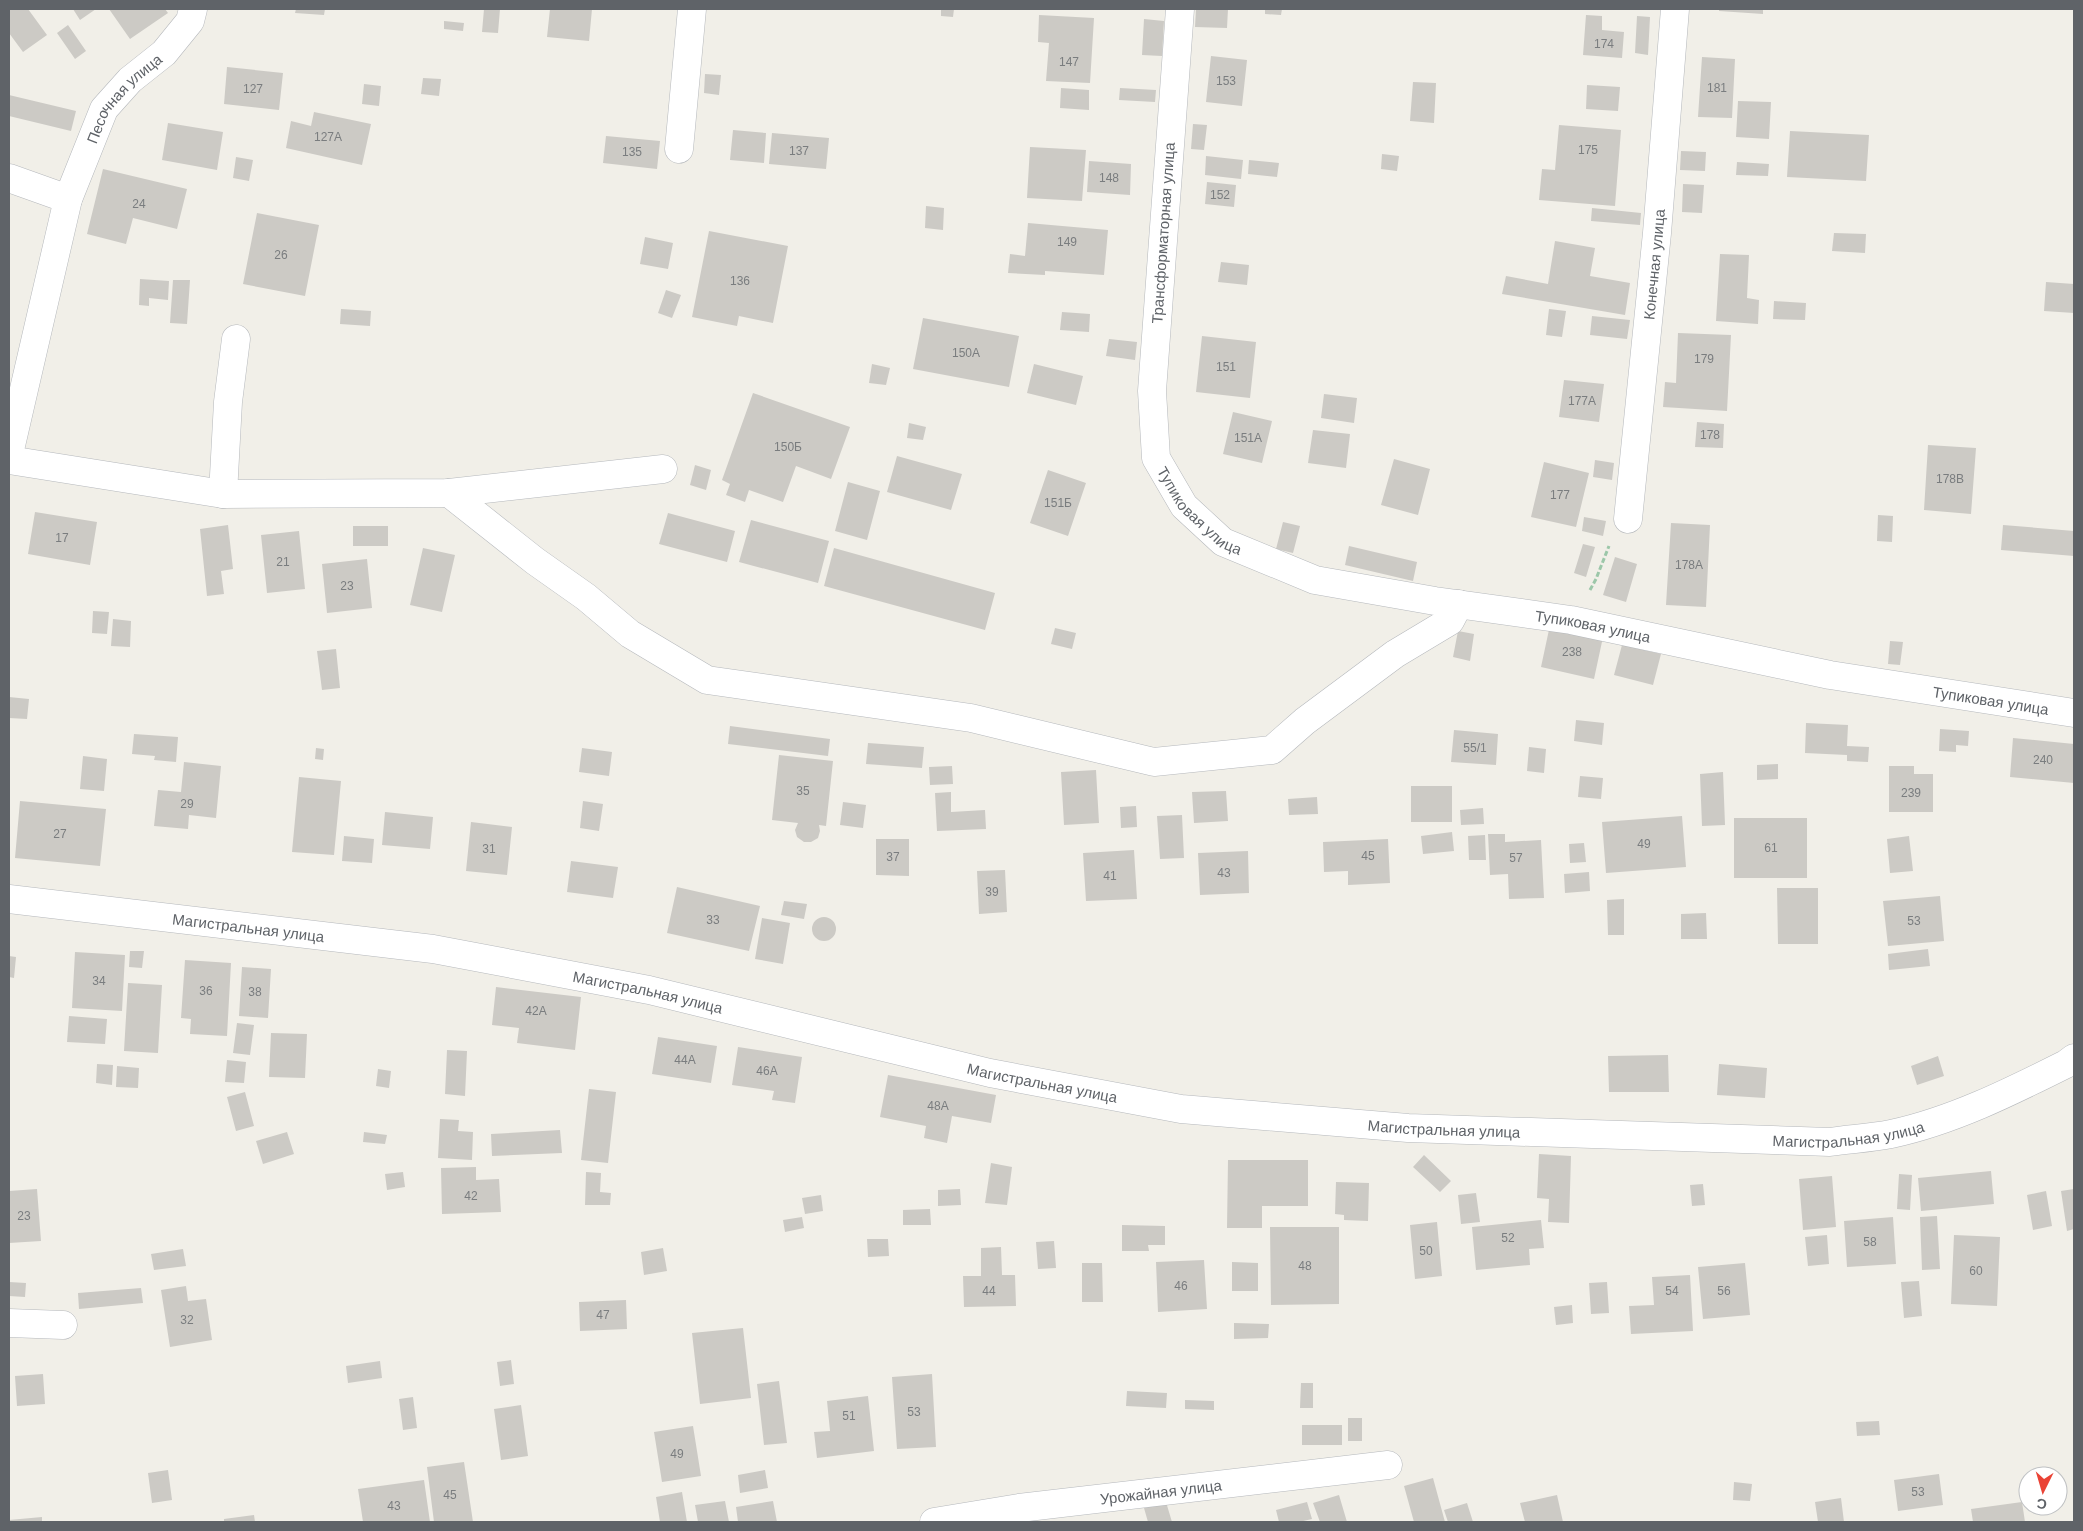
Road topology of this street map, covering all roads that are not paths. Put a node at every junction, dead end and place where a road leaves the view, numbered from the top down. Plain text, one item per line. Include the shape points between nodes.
1 (193, 9) edge
2 (692, 9) edge
3 (1180, 9) edge
4 (1676, 9) edge
5 (679, 150) dead end
6 (9, 178) edge
7 (68, 199) junction
8 (236, 339) dead end
9 (9, 454) edge
10 (1156, 458) joint
11 (9, 460) edge
12 (663, 469) dead end
13 (449, 493) junction
14 (223, 494) junction
15 (1628, 519) road end
16 (1459, 604) junction
17 (2074, 713) edge
18 (9, 899) edge
19 (2074, 1058) edge
20 (9, 1323) edge
21 (63, 1325) dead end
22 (1388, 1465) dead end
23 (934, 1522) edge

1 - 7 street, Песочная улица via 190,21 164,53 130,80 104,109
2 - 5 street
3 - 10 street, Трансформаторная улица via 1152,391
4 - 15 street, Конечная улица
6 - 7 street
7 - 9 street, Песочная улица
8 - 14 street via 228,402
10 - 16 street, Тупиковая улица via 1184,506 1223,542 1315,580
11 - 14 street
12 - 13 street
13 - 14 street
13 - 16 street via 630,634 707,680 971,718 1154,762 1272,750 1305,721 1395,654 1450,621
16 - 17 street, Тупиковая улица via 1571,620 1830,675
18 - 19 street, Магистральная улица via 433,949 649,990 990,1073 1181,1109 1398,1128 1830,1142 1891,1134 1952,1115 2011,1092
20 - 21 street
22 - 23 street, Урожайная улица via 1028,1507

